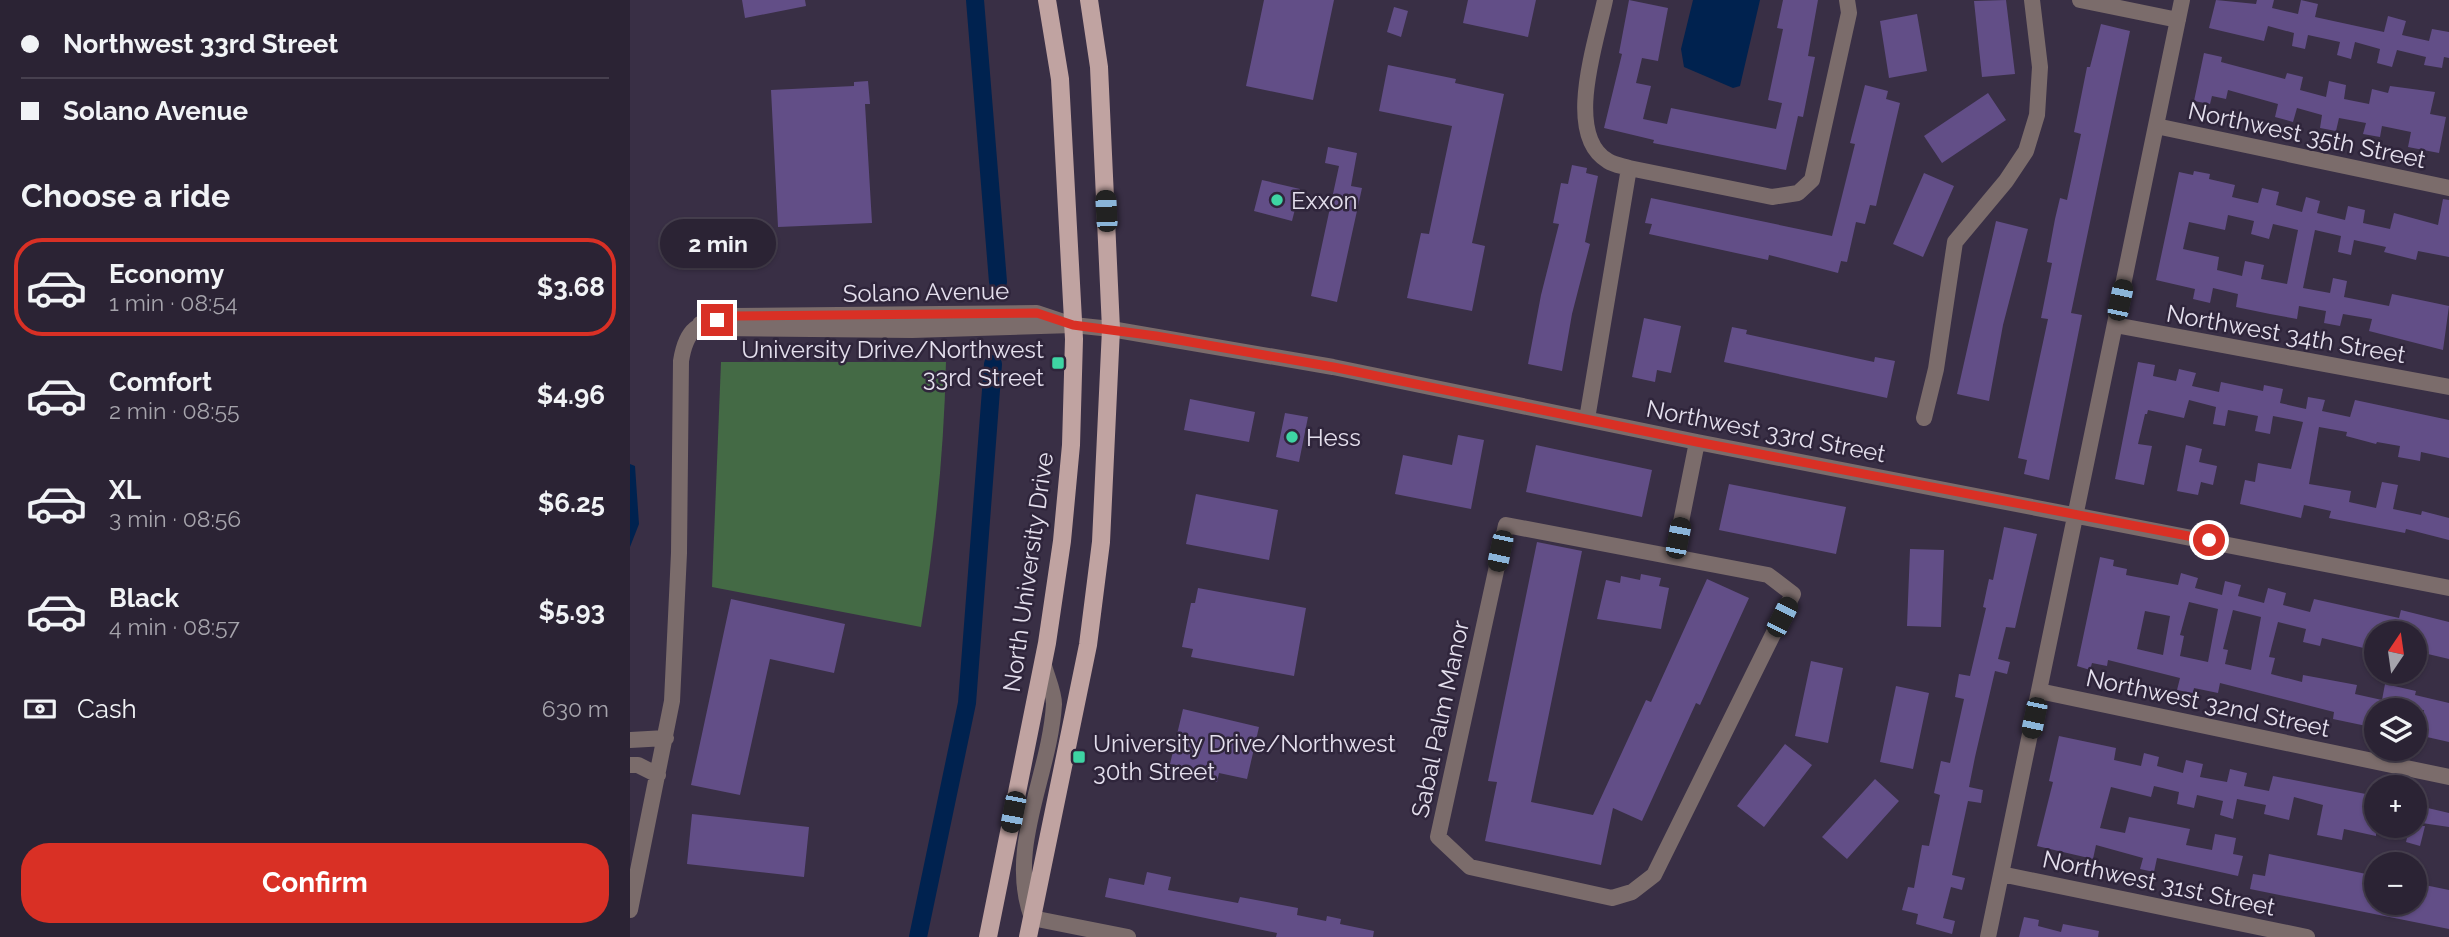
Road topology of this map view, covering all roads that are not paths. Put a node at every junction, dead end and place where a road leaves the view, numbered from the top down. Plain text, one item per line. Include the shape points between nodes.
1 (1047, 0) edge
2 (1089, 0) edge
3 (1605, 0) edge
4 (1847, 0) edge
5 (2032, 0) edge
6 (2080, 0) edge
7 (2182, 0) edge
8 (2178, 20) junction
9 (2156, 126) junction
10 (1629, 168) junction
11 (2449, 188) edge
12 (1073, 325) junction
13 (2115, 325) junction
14 (1111, 329) junction
15 (2449, 387) edge
16 (1924, 418) dead end
17 (1587, 419) junction
18 (1697, 442) junction
19 (2076, 514) junction
20 (1674, 557) junction
21 (2449, 588) edge
22 (1043, 662) junction
23 (2039, 691) junction
24 (666, 738) junction
25 (630, 740) edge
26 (630, 765) edge
27 (658, 775) junction
28 (2449, 777) edge
29 (2001, 874) junction
30 (630, 910) edge
31 (1032, 918) junction
32 (990, 935) edge
33 (1028, 937) edge
34 (1128, 937) edge
35 (1988, 937) edge
36 (2307, 937) edge

1 - 12 main road, North University Drive via 1060,79
2 - 14 main road via 1099,67
3 - 10 street via 1583,107 1592,145 1607,161
4 - 10 street via 1849,13 1812,180 1798,193 1772,197
5 - 16 street via 2040,67 2037,115 2026,151 1955,242
6 - 8 street
7 - 8 street
8 - 9 street
9 - 11 street, Northwest 35th Street
9 - 13 street
10 - 17 street
12 - 14 street, Northwest 33rd Street
12 - 22 main road, North University Drive via 1062,541
12 - 24 street, Solano Avenue via 1037,313 733,316 700,324 690,332 681,361 678,566
13 - 15 street, Northwest 34th Street
13 - 19 street
14 - 17 street, Northwest 33rd Street via 1333,367
14 - 31 main road via 1101,542 1091,619
17 - 18 street, Northwest 33rd Street
18 - 19 street, Northwest 33rd Street
18 - 20 street
19 - 21 street, Northwest 33rd Street
19 - 23 street
20 - 20 street, Sabal Palm Manor via 1768,575 1793,594 1654,875 1632,892 1612,898 1470,867 1438,837 1506,525
22 - 31 street via 1054,702 1024,855 1024,896
22 - 32 main road, North University Drive
23 - 28 street, Northwest 32nd Street
23 - 29 street
24 - 25 street
24 - 27 street, Solano Avenue
26 - 27 street
27 - 30 street, Solano Avenue
29 - 35 street
29 - 36 street, Northwest 31st Street
31 - 33 main road
31 - 34 street

